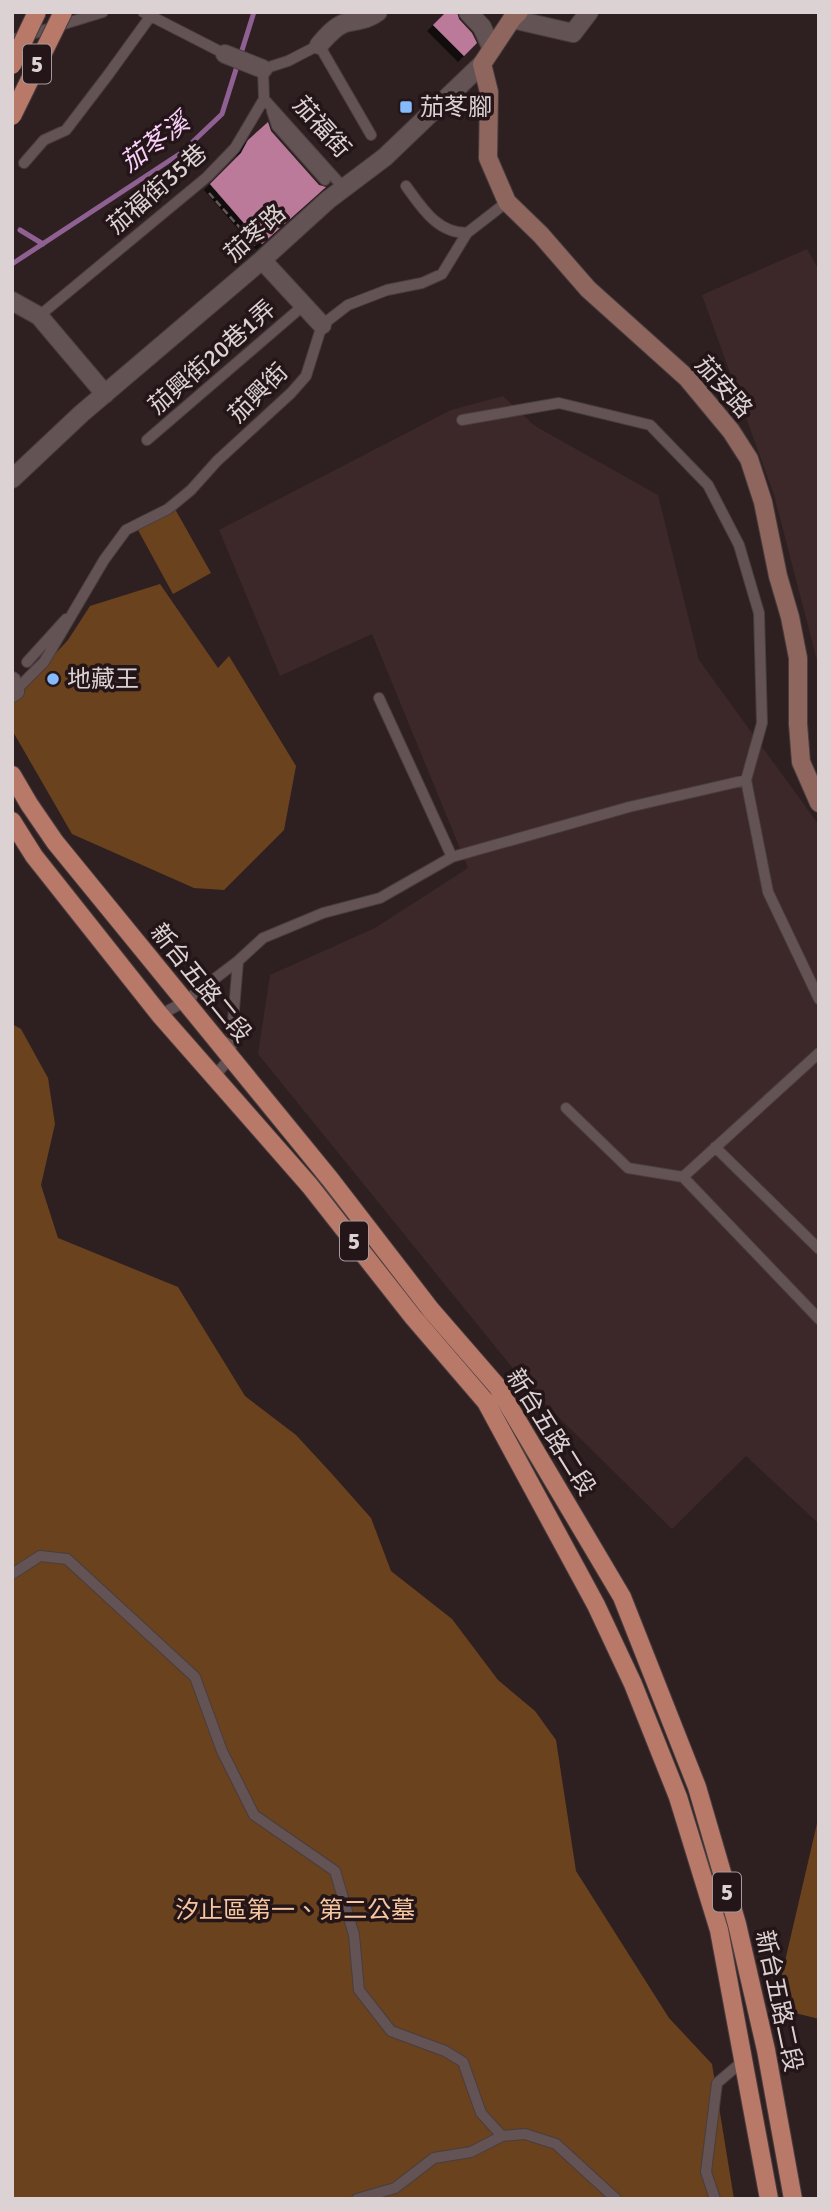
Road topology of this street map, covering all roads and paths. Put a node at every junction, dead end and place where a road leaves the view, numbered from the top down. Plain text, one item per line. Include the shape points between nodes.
1 (37, 12) edge
2 (63, 12) edge
3 (103, 12) edge
4 (378, 12) edge
5 (468, 12) edge
6 (589, 12) edge
7 (145, 13) edge
8 (515, 15) edge
9 (12, 40) edge
10 (319, 45) junction
11 (225, 54) joint
12 (487, 56) junction
13 (12, 65) edge
14 (263, 69) junction
15 (267, 103) junction
16 (12, 116) edge
17 (371, 135) dead end
18 (24, 163) dead end
19 (325, 180) dead end
20 (200, 183) junction
21 (406, 186) dead end
22 (343, 187) junction
23 (507, 202) junction
24 (467, 233) junction
25 (264, 259) junction
26 (12, 300) edge
27 (304, 305) junction
28 (38, 316) junction
29 (322, 325) junction
30 (105, 394) junction
31 (461, 420) dead end
32 (147, 440) dead end
33 (12, 479) edge
34 (76, 610) junction
35 (27, 662) dead end
36 (13, 689) edge
37 (379, 698) dead end
38 (12, 775) edge
39 (746, 780) junction
40 (819, 803) edge
41 (12, 821) edge
42 (452, 857) junction
43 (238, 961) junction
44 (819, 999) edge
45 (184, 1002) junction
46 (160, 1015) junction
47 (819, 1054) edge
48 (233, 1061) junction
49 (217, 1079) junction
50 (566, 1108) dead end
51 (715, 1147) junction
52 (682, 1177) junction
53 (819, 1249) edge
54 (819, 1319) edge
55 (12, 1574) edge
56 (743, 2062) junction
57 (502, 2136) junction
58 (357, 2199) edge
59 (616, 2199) edge
60 (715, 2199) edge
61 (769, 2199) edge
62 (793, 2199) edge

1 - 13 main road, 5, bridge
2 - 16 main road, 5, bridge
3 - 9 lane
4 - 10 street via 332,30
5 - 12 street via 482,27
6 - 8 street via 573,33
7 - 11 lane
7 - 18 lane via 66,130 44,140
8 - 12 street, 茄苳路
10 - 14 lane, 茄福街
10 - 17 lane, 茄福街
11 - 14 street
12 - 22 street, 茄苳路 via 385,157
12 - 23 street, 茄安路 via 488,158
14 - 15 lane
15 - 19 lane via 277,126
15 - 20 lane, 茄福街35巷 via 235,148
15 - 22 lane, 茄福街
20 - 25 path
20 - 28 lane, 茄福街35巷
21 - 24 lane via 438,225
22 - 25 street, 茄苳路
23 - 24 lane
23 - 40 street, 茄安路 via 588,289 687,378 749,459 790,617 797,658 801,762
24 - 29 lane via 442,274 348,305
25 - 27 street
25 - 30 street, 茄苳路
26 - 28 street
27 - 29 street
27 - 32 lane, 茄興街20巷1弄
28 - 30 street
29 - 34 lane, 茄興街 via 306,376 292,393 191,491 168,509 126,530
30 - 33 street, 茄苳路
31 - 39 lane via 559,402 650,425 708,485 740,545 759,613 762,723
34 - 35 lane, 茄興街
34 - 36 lane, 茄興街 via 44,662
37 - 42 lane
38 - 45 main road, 新台五路二段 / 5 via 55,842
39 - 42 lane via 629,807
39 - 44 lane via 768,892
41 - 46 main road, 新台五路二段 / 5 via 34,856
42 - 43 lane via 380,898 323,913 263,938
43 - 45 lane
43 - 48 lane
45 - 46 lane
45 - 48 main road, 新台五路二段 / 5
46 - 49 main road, 新台五路二段 / 5
47 - 51 lane
48 - 49 lane
48 - 62 main road, 新台五路二段 / 5 via 497,1386 622,1597 697,1787 737,1924
49 - 56 main road, 新台五路二段 / 5 via 486,1402 596,1605 678,1797 719,1930
50 - 52 lane via 628,1168
51 - 52 lane
51 - 53 lane
52 - 54 lane
55 - 57 lane via 40,1556 67,1559 195,1677 222,1751 254,1815 335,1871 354,1935 359,1990 391,2031 463,2062 481,2113
56 - 60 lane via 717,2083 706,2172
56 - 61 main road, 新台五路二段 / 5
57 - 58 lane via 471,2152 435,2158 395,2188
57 - 59 lane via 525,2134 556,2144

